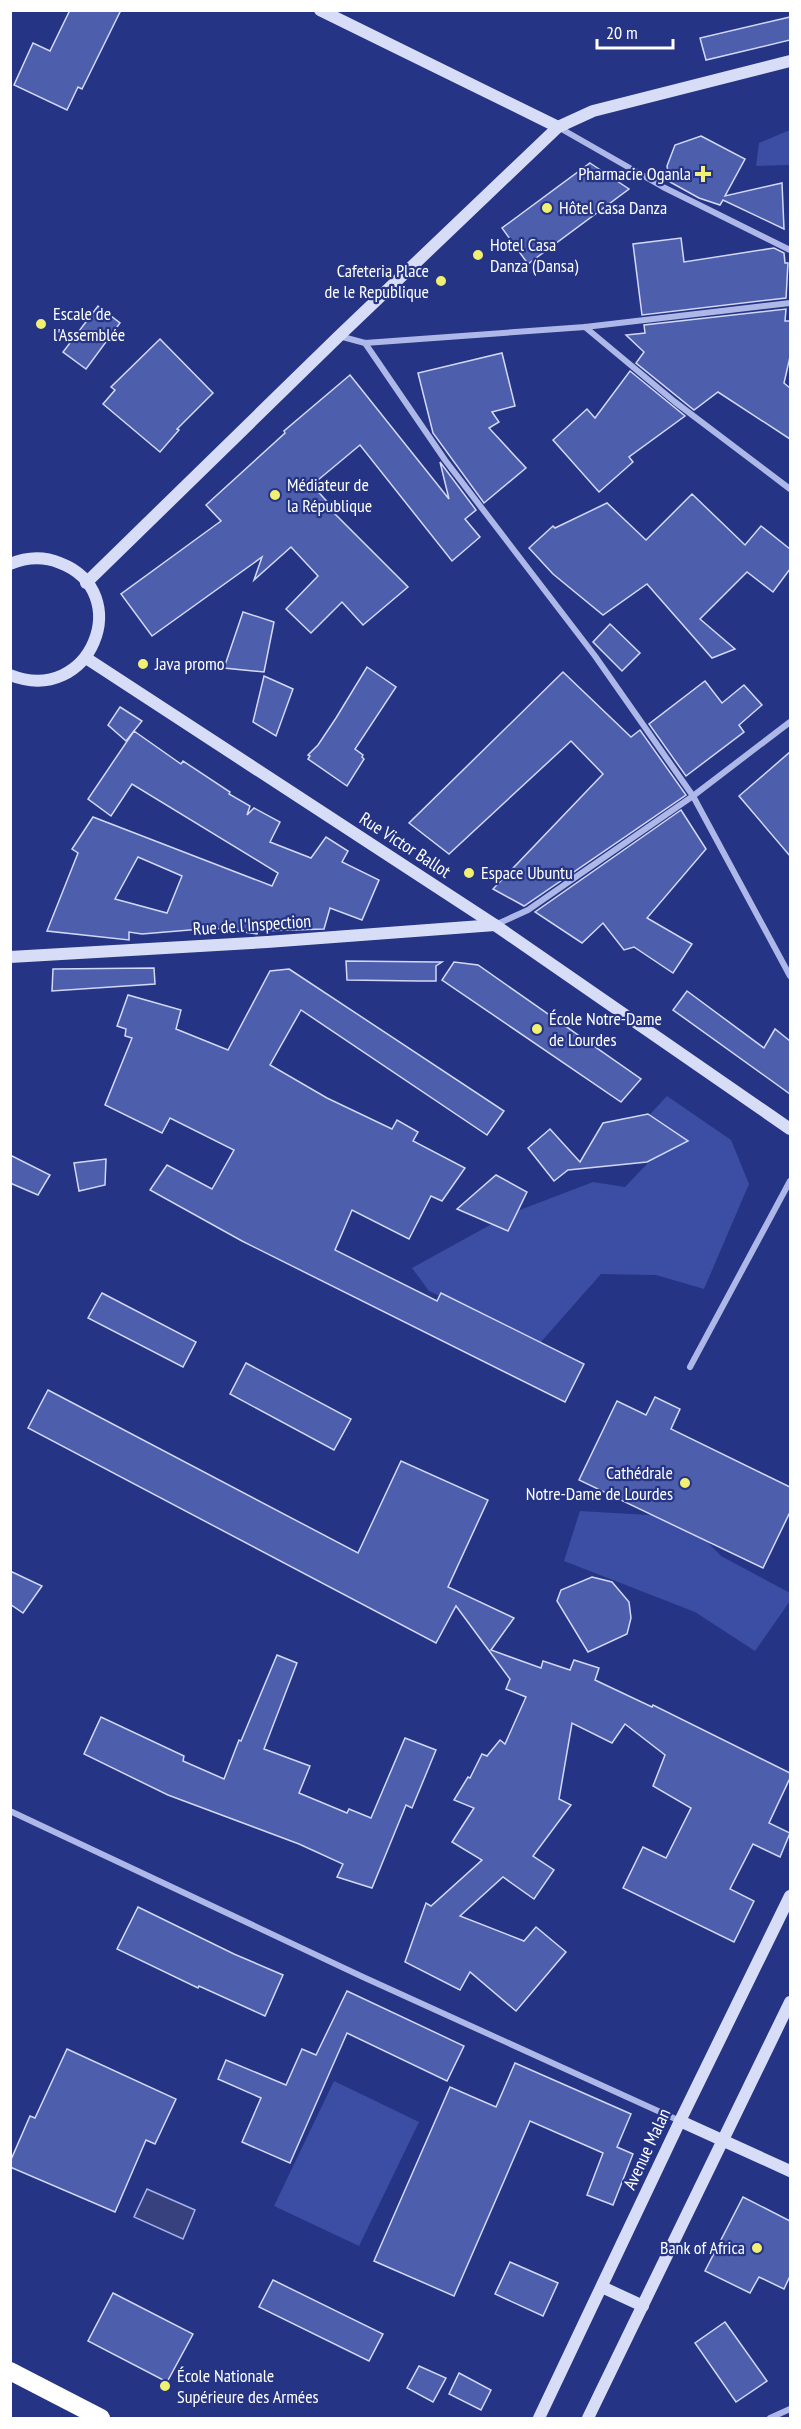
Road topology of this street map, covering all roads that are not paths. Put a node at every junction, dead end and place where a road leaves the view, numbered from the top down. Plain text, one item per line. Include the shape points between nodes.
1 (320, 10) edge
2 (790, 61) edge
3 (558, 127) junction
4 (790, 250) edge
5 (790, 303) edge
6 (585, 327) junction
7 (339, 336) junction
8 (365, 343) junction
9 (790, 489) edge
10 (10, 564) edge
11 (87, 583) junction
12 (86, 658) junction
13 (10, 675) edge
14 (790, 722) edge
15 (693, 796) junction
16 (495, 925) junction
17 (10, 957) edge
18 (790, 976) edge
19 (790, 1128) edge
20 (790, 1181) edge
21 (690, 1367) dead end
22 (10, 1811) edge
23 (790, 1896) edge
24 (790, 2002) edge
25 (680, 2121) junction
26 (724, 2141) junction
27 (790, 2171) edge
28 (602, 2287) junction
29 (643, 2306) junction
30 (10, 2371) edge
31 (790, 2409) edge
32 (101, 2418) edge
33 (539, 2418) edge
34 (588, 2418) edge
35 (771, 2418) edge

1 - 3 main road
2 - 3 main road via 593,111
3 - 4 street via 663,187
3 - 7 main road
5 - 6 street
6 - 8 street
6 - 9 street via 675,402
7 - 8 street
7 - 11 main road
8 - 15 street via 445,460 595,656
10 - 11 main road via 33,558 53,561 72,569
11 - 12 main road via 96,601 99,621
12 - 13 main road via 65,675 47,681
12 - 16 main road, Rue Victor Ballot
14 - 15 street
15 - 16 street via 528,910
15 - 18 street
16 - 17 main road, Rue de l'Inspection
16 - 19 main road, Rue Victor Ballot
20 - 21 street
22 - 25 street
23 - 25 main road, Avenue Malan
24 - 26 main road
25 - 26 main road
25 - 28 main road, Avenue Malan
26 - 27 main road
26 - 29 main road
28 - 29 main road
28 - 33 main road, Avenue Malan
29 - 34 main road
30 - 32 highway
31 - 35 street

